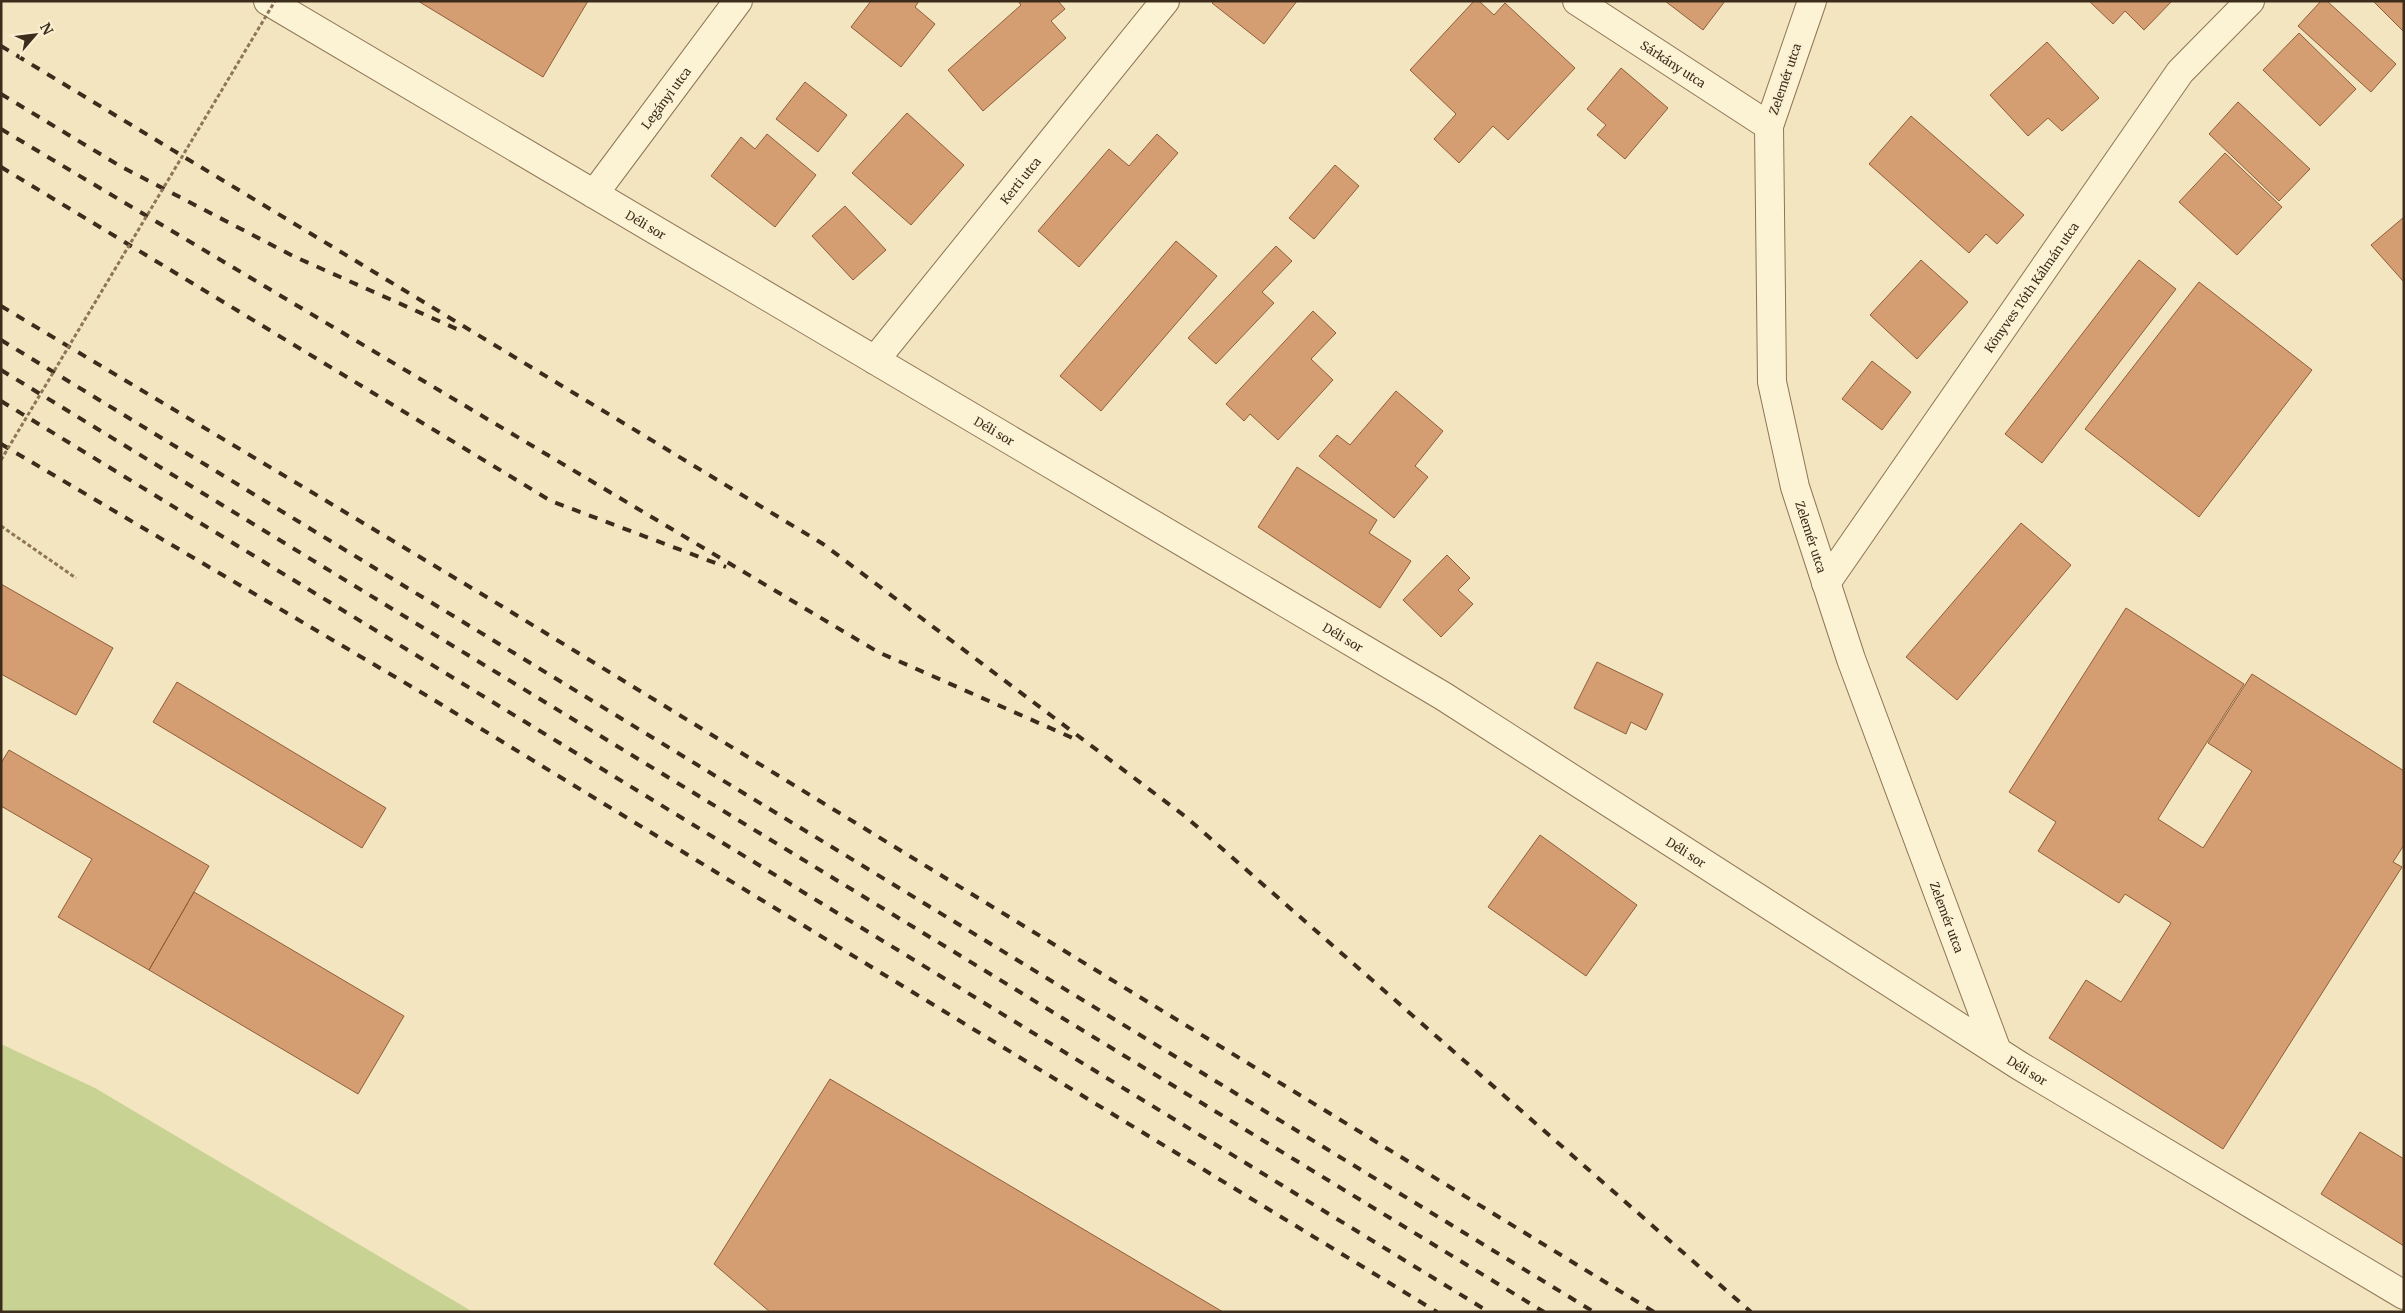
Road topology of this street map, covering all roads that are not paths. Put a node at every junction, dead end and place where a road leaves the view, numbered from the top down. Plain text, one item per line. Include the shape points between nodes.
1 (268, 1) edge
2 (738, 1) edge
3 (1164, 1) edge
4 (1577, 1) edge
5 (1812, 1) edge
6 (2250, 1) edge
7 (1769, 126) junction
8 (594, 194) junction
9 (875, 360) junction
10 (1826, 583) junction
11 (1997, 1051) junction
12 (2404, 1295) edge

1 - 8 street, Déli sor
2 - 8 street, Legányi utca
3 - 9 street, Kerti utca
4 - 7 street, Sárkány utca
5 - 7 street, Zelemér utca
6 - 10 street, Könyves Tóth Kálmán utca via 2180,72
7 - 10 street, Zelemér utca via 1772,382 1795,487
8 - 9 street, Déli sor
9 - 11 street, Déli sor via 1443,696
10 - 11 street, Zelemér utca via 1851,659
11 - 12 street, Déli sor

